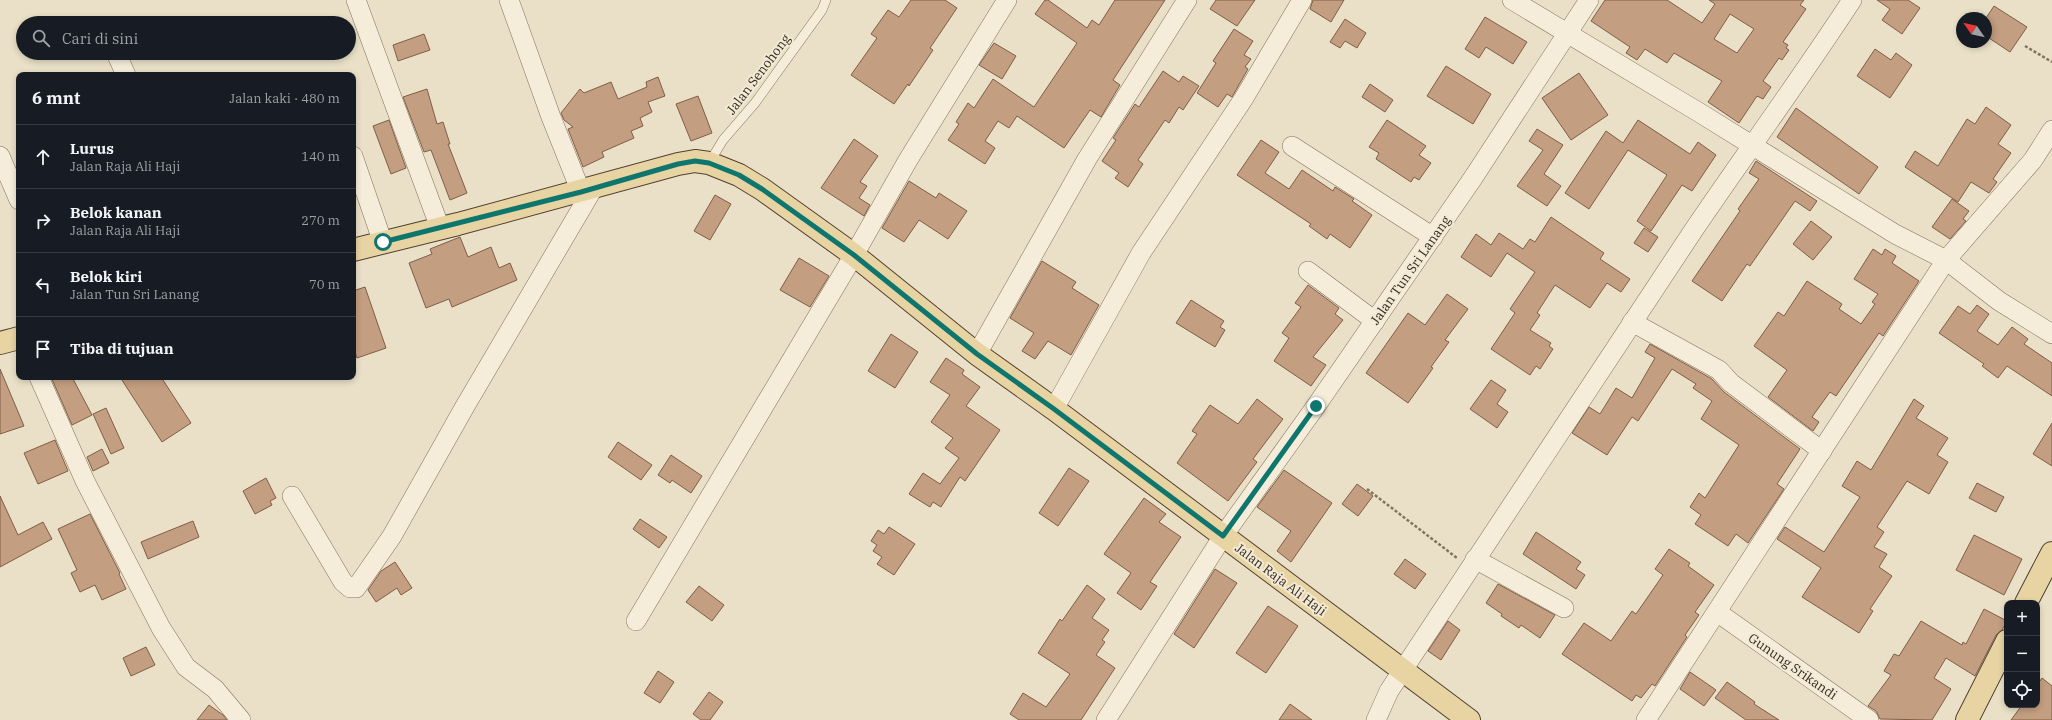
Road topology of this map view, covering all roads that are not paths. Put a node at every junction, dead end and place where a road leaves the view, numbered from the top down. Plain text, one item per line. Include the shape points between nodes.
1 (356, 0) edge
2 (509, 0) edge
3 (826, 0) edge
4 (1007, 0) edge
5 (1187, 0) edge
6 (1302, 0) edge
7 (1512, 0) edge
8 (1589, 0) edge
9 (1852, 0) edge
10 (1568, 34) junction
11 (119, 60) edge
12 (125, 72) edge
13 (2052, 130) edge
14 (1752, 145) junction
15 (1292, 146) dead end
16 (0, 156) edge
17 (709, 163) junction
18 (356, 165) edge
19 (588, 190) junction
20 (16, 193) edge
21 (440, 228) junction
22 (1433, 237) junction
23 (383, 242) junction
24 (356, 249) edge
25 (854, 255) junction
26 (1946, 260) junction
27 (1308, 271) dead end
28 (1375, 321) junction
29 (1632, 322) junction
30 (2052, 334) edge
31 (16, 339) edge
32 (0, 343) edge
33 (977, 354) junction
34 (40, 380) edge
35 (1054, 409) junction
36 (1822, 451) junction
37 (292, 496) dead end
38 (1223, 536) junction
39 (2052, 553) edge
40 (1472, 563) junction
41 (2028, 600) edge
42 (1564, 608) dead end
43 (1718, 612) junction
44 (636, 621) dead end
45 (2004, 647) edge
46 (1393, 663) junction
47 (241, 720) edge
48 (1106, 720) edge
49 (1376, 720) edge
50 (1469, 720) edge
51 (1646, 720) edge
52 (1869, 720) edge
53 (1967, 720) edge

1 - 21 street
2 - 19 street via 551,117
3 - 17 lane, Jalan Senohong via 822,10 755,103 723,140
4 - 25 street via 908,160
5 - 33 street via 1087,159
6 - 35 street via 1244,98 1141,253
7 - 10 street
8 - 10 street, Jalan Tun Sri Lanang
9 - 14 street
10 - 14 street
10 - 22 street, Jalan Tun Sri Lanang
11 - 12 street
13 - 26 street via 2033,160
14 - 26 street via 1895,234
14 - 29 street
15 - 22 street
16 - 20 street
17 - 19 main road, Jalan Raja Ali Haji via 695,161 678,164
17 - 25 main road, Jalan Raja Ali Haji via 756,185
18 - 23 street
19 - 21 main road, Jalan Raja Ali Haji
19 - 37 street via 392,536 356,588 350,588 343,582
21 - 23 main road, Jalan Raja Ali Haji
22 - 28 street, Jalan Tun Sri Lanang
23 - 24 main road, Jalan Raja Ali Haji
25 - 33 main road, Jalan Raja Ali Haji
25 - 44 street
26 - 30 street via 1999,301
26 - 36 street
27 - 28 street
28 - 38 street, Jalan Tun Sri Lanang
29 - 36 street via 1719,370 1731,383
29 - 40 street
31 - 32 main road
33 - 35 main road, Jalan Raja Ali Haji
34 - 47 street via 85,481 161,628 186,667 215,689
35 - 38 main road, Jalan Raja Ali Haji
36 - 43 street
38 - 46 main road, Jalan Raja Ali Haji
38 - 48 street, Jalan Tun Sri Lanang
39 - 41 main road
40 - 42 street
40 - 46 street
43 - 51 street
43 - 52 street, Gunung Srikandi
45 - 53 main road
46 - 49 street via 1389,691
46 - 50 main road, Jalan Raja Ali Haji

